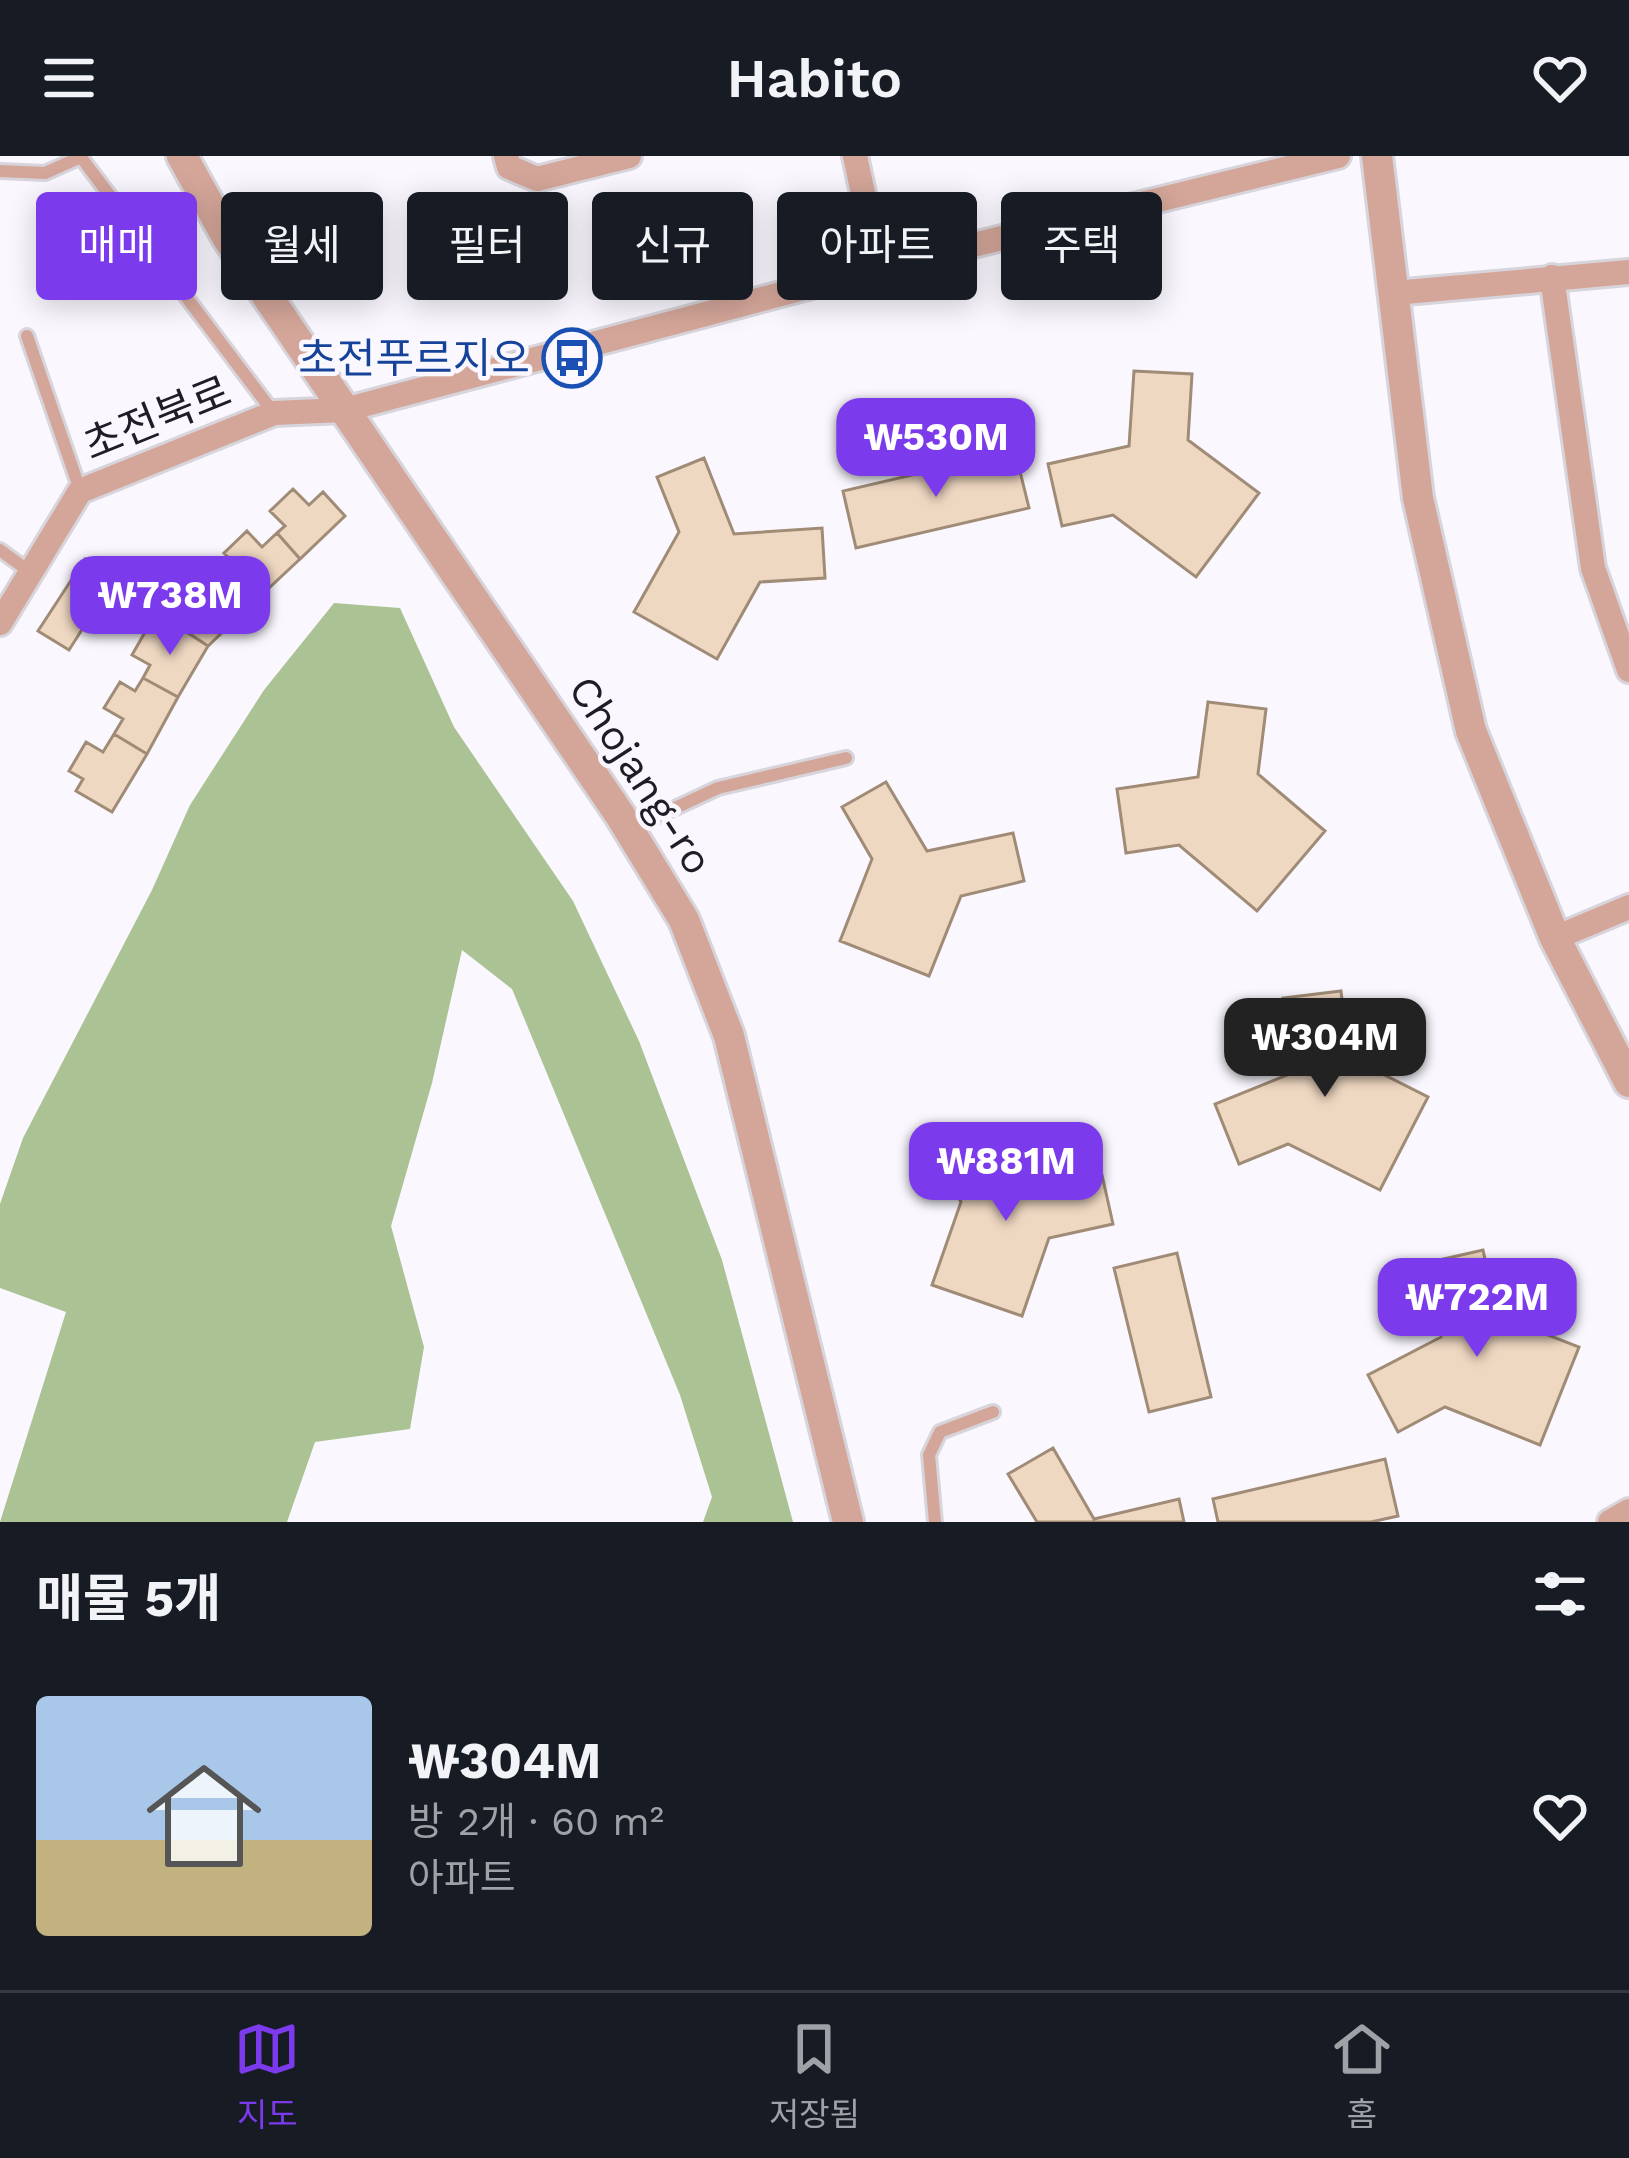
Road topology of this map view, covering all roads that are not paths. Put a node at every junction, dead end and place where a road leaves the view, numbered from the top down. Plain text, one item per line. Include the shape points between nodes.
1 (182, 156) edge
2 (506, 156) edge
3 (629, 156) edge
4 (855, 156) edge
5 (1338, 156) edge
6 (1377, 156) edge
7 (80, 157) edge
8 (0, 171) edge
9 (863, 192) edge
10 (977, 244) edge
11 (1629, 272) edge
12 (1552, 277) junction
13 (1394, 292) junction
14 (777, 295) edge
15 (27, 336) dead end
16 (344, 410) junction
17 (274, 413) junction
18 (80, 491) junction
19 (0, 550) edge
20 (32, 572) junction
21 (0, 623) edge
22 (1629, 670) edge
23 (846, 758) dead end
24 (629, 830) junction
25 (1629, 907) edge
26 (1555, 938) junction
27 (1629, 1082) edge
28 (993, 1412) dead end
29 (1629, 1511) edge
30 (848, 1522) edge
31 (935, 1522) edge
32 (1610, 1522) edge

1 - 16 street, Chojang-ro via 226,237
2 - 3 street via 509,167 538,179
4 - 9 street
5 - 10 street, 초전북로
6 - 13 street
7 - 8 lane via 45,173
7 - 17 lane
11 - 12 street
12 - 13 street
12 - 22 street via 1594,568
13 - 26 street via 1418,498 1471,730
14 - 16 street, 초전북로
15 - 18 lane
16 - 17 street, 초전북로
16 - 24 street, Chojang-ro
17 - 18 street, 초전북로
18 - 20 street, 초전북로
19 - 20 lane
20 - 21 street, 초전북로
23 - 24 lane via 718,788
24 - 30 street, Chojang-ro via 684,920 730,1036
25 - 26 street
26 - 27 street
28 - 31 lane via 940,1432 929,1456
29 - 32 street

